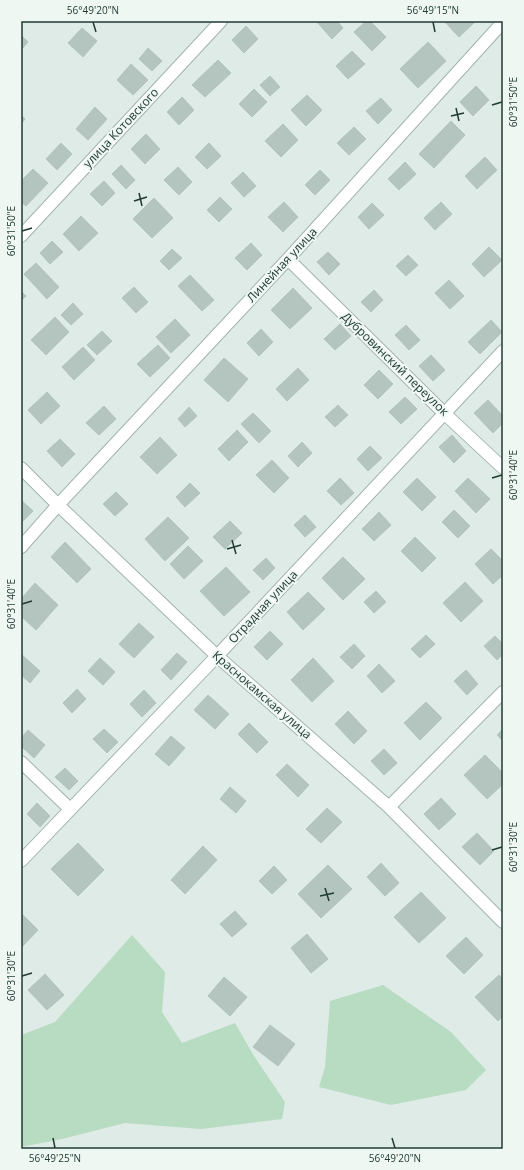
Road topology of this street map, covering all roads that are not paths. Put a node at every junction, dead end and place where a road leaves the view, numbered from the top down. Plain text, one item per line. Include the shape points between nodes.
1 (221, 21) edge
2 (503, 22) edge
3 (21, 236) edge
4 (288, 260) junction
5 (503, 351) edge
6 (445, 414) junction
7 (21, 468) edge
8 (503, 468) edge
9 (58, 505) junction
10 (21, 547) edge
11 (216, 656) junction
12 (503, 692) edge
13 (21, 762) edge
14 (389, 807) junction
15 (70, 810) junction
16 (21, 861) edge
17 (503, 922) edge

1 - 3 street, улица Котовского
2 - 4 street, Линейная улица
4 - 6 street, Дубровинский переулок
4 - 9 street, Линейная улица
5 - 6 street, Отрадная улица
6 - 8 street, Дубровинский переулок
6 - 11 street, Отрадная улица
7 - 9 street, Краснокамская улица
9 - 10 street, Линейная улица
9 - 11 street, Краснокамская улица
11 - 14 street, Краснокамская улица
11 - 15 street, Отрадная улица
12 - 14 street
13 - 15 street
14 - 17 street, Краснокамская улица
15 - 16 street, Отрадная улица

